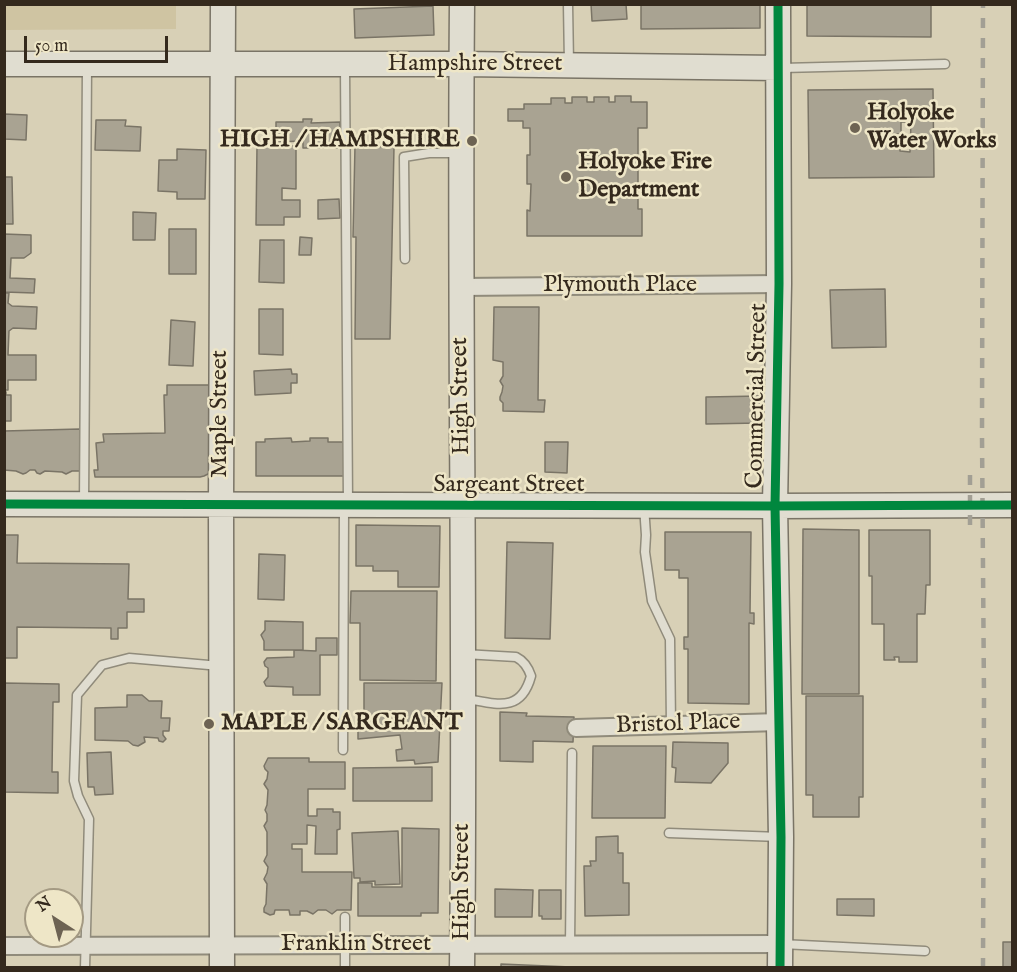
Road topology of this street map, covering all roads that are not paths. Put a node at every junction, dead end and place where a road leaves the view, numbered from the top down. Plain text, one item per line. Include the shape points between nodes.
1 (223, 4) edge
2 (462, 4) edge
3 (568, 4) edge
4 (778, 4) edge
5 (4, 64) edge
6 (87, 64) junction
7 (223, 64) junction
8 (345, 64) junction
9 (462, 64) junction
10 (945, 64) dead end
11 (569, 65) junction
12 (779, 68) junction
13 (462, 153) junction
14 (405, 259) dead end
15 (779, 284) junction
16 (461, 287) junction
17 (4, 504) edge
18 (84, 504) junction
19 (220, 505) junction
20 (346, 505) junction
21 (464, 505) junction
22 (1012, 505) edge
23 (644, 506) junction
24 (775, 506) junction
25 (464, 654) junction
26 (221, 666) junction
27 (463, 699) junction
28 (779, 722) junction
29 (670, 725) junction
30 (576, 728) dead end
31 (343, 750) dead end
32 (572, 753) dead end
33 (669, 833) dead end
34 (781, 837) junction
35 (345, 917) dead end
36 (85, 945) junction
37 (345, 945) junction
38 (570, 945) junction
39 (4, 946) edge
40 (925, 951) dead end
41 (221, 956) edge
42 (463, 956) edge
43 (780, 956) edge
44 (85, 968) edge
45 (345, 968) edge

1 - 7 street, Maple Street
2 - 9 street, High Street
3 - 11 lane
4 - 12 street, Commercial Street
5 - 6 street, Hampshire Street
6 - 7 street, Hampshire Street
6 - 18 lane
7 - 8 street, Hampshire Street
7 - 19 street, Maple Street
8 - 9 street, Hampshire Street
8 - 20 lane
9 - 11 street, Hampshire Street
9 - 13 street, High Street
10 - 12 lane, Hampshire Street
11 - 12 street, Hampshire Street
12 - 15 street, Commercial Street
13 - 14 lane via 404,157
13 - 16 street, High Street
15 - 16 street, Plymouth Place
15 - 24 street, Commercial Street
16 - 21 street, High Street
17 - 18 street, Sargeant Street
18 - 19 street, Sargeant Street
19 - 20 street, Sargeant Street
19 - 26 street, Maple Street
20 - 21 street, Sargeant Street
20 - 31 lane
21 - 23 street, Sargeant Street
21 - 25 street, High Street
22 - 24 street, Sargeant Street
23 - 24 street, Sargeant Street
23 - 29 lane via 652,601 670,639
24 - 28 street, Commercial Street
25 - 27 street, High Street
25 - 27 lane via 516,657 531,676 520,698 507,704
26 - 36 lane via 129,658 102,665 76,694 74,782 89,819
26 - 41 street, Maple Street
27 - 42 street, High Street
28 - 29 street, Bristol Place
28 - 34 street, Commercial Street
29 - 30 street, Bristol Place
32 - 38 lane
33 - 34 lane
34 - 43 street, Commercial Street
35 - 37 lane
36 - 39 street, Franklin Street
36 - 41 street, Franklin Street
36 - 44 lane
37 - 41 street, Franklin Street
37 - 42 street, Franklin Street
37 - 45 lane
38 - 42 street, Franklin Street
38 - 43 street, Franklin Street
40 - 43 lane

